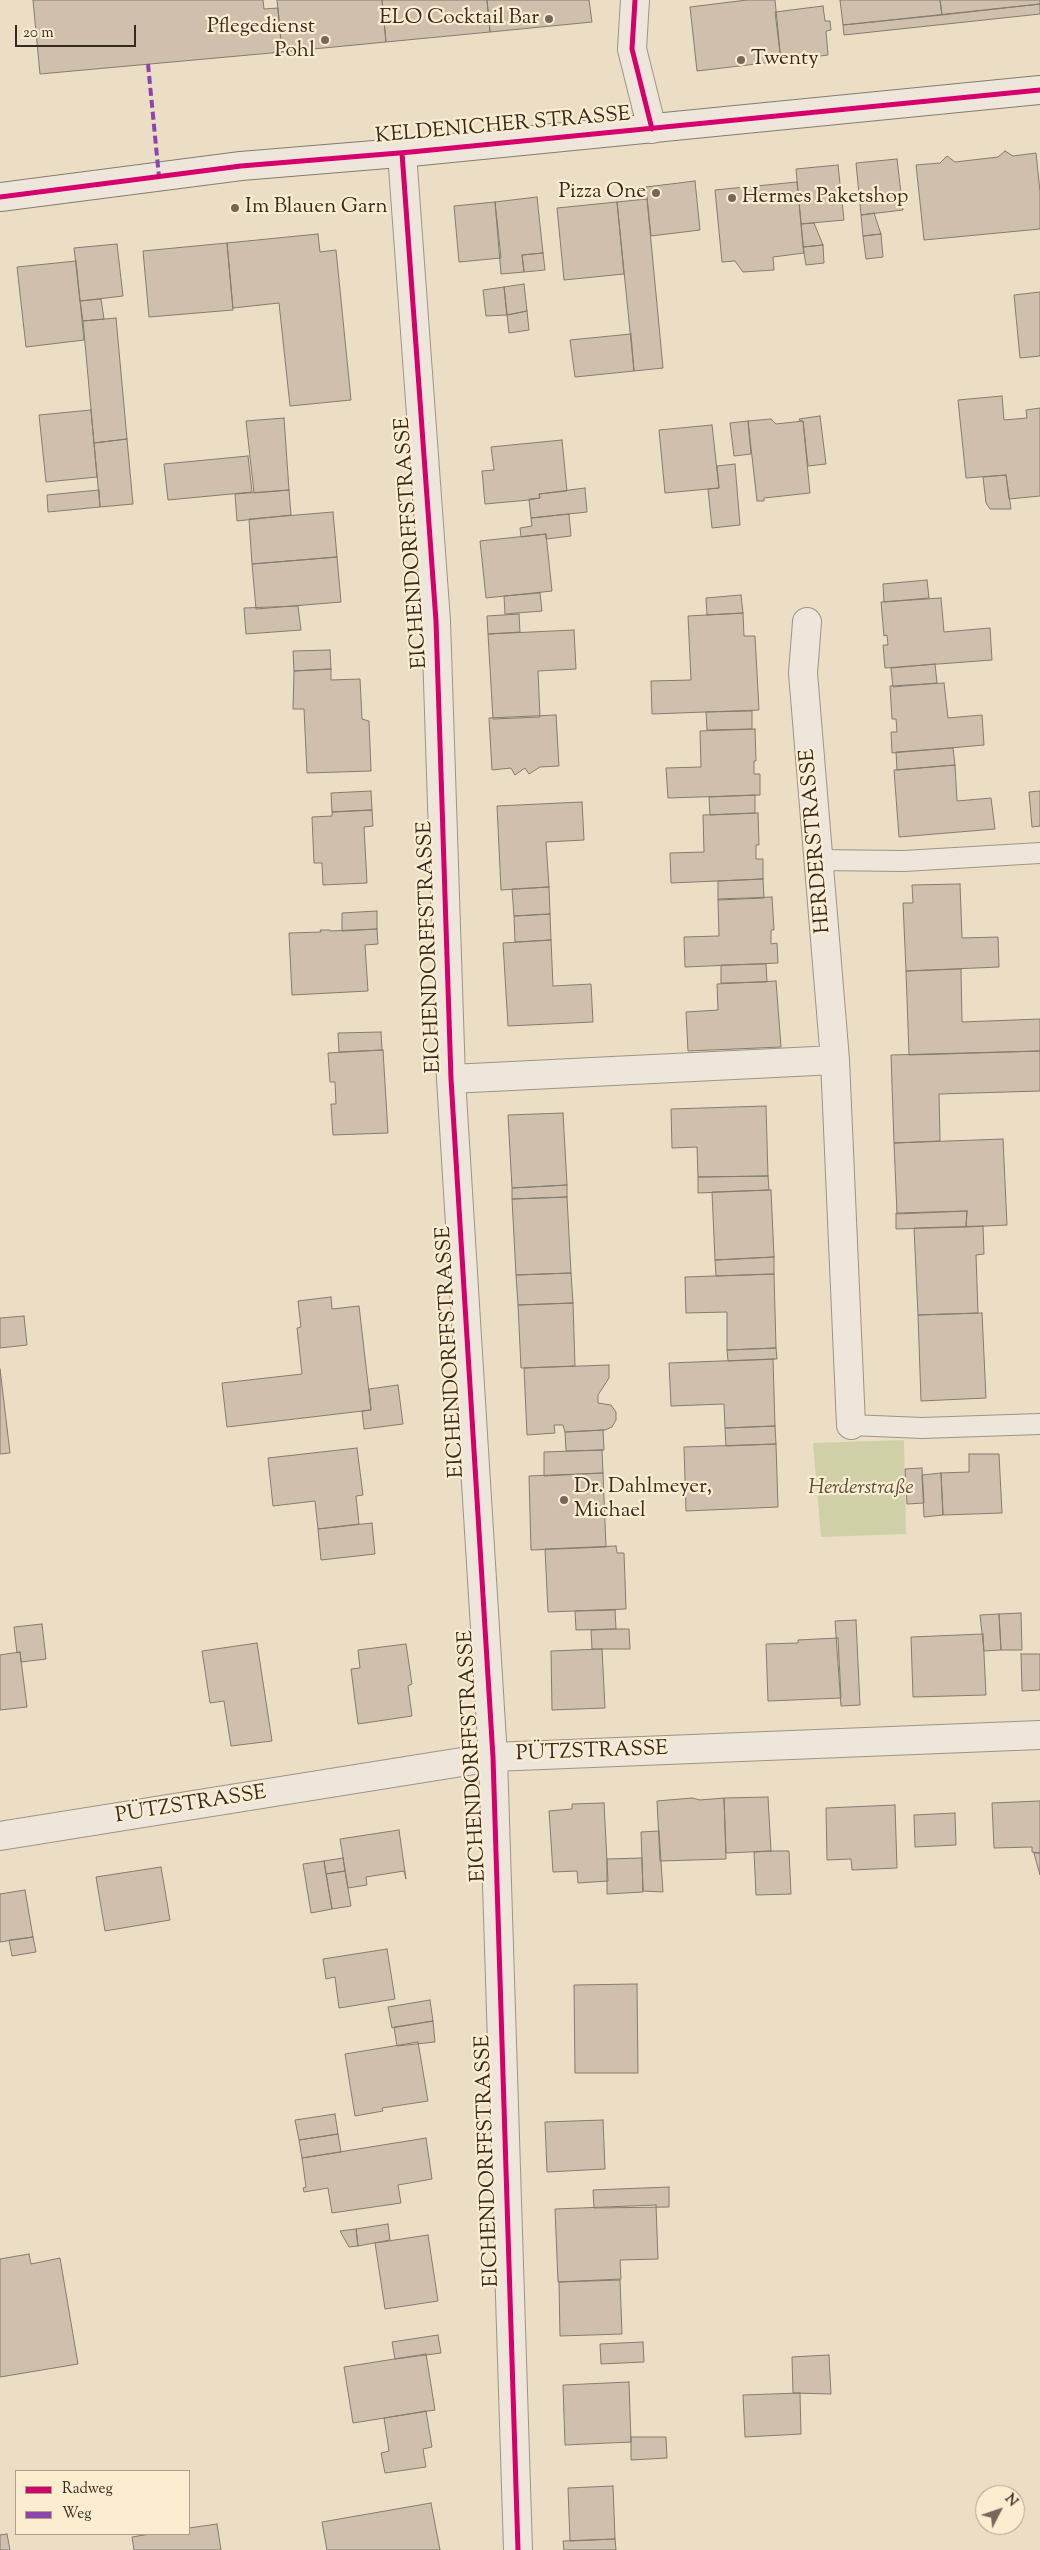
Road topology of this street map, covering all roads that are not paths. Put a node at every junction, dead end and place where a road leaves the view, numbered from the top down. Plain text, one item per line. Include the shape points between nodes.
1 (635, 0) edge
2 (1040, 90) edge
3 (652, 129) junction
4 (402, 153) junction
5 (0, 197) edge
6 (808, 622) dead end
7 (1040, 853) edge
8 (818, 860) junction
9 (835, 1060) junction
10 (451, 1079) junction
11 (1040, 1424) edge
12 (851, 1425) joint
13 (1040, 1735) edge
14 (493, 1757) junction
15 (0, 1836) edge
16 (518, 2550) edge

1 - 3 street via 632,49
2 - 3 street, KELDENICHER STRASSE
3 - 4 street, KELDENICHER STRASSE
4 - 5 street, KELDENICHER STRASSE via 241,166
4 - 10 street, EICHENDORFFSTRASSE via 436,621
6 - 8 street, HERDERSTRASSE via 803,674
7 - 8 lane via 904,861
8 - 9 street, HERDERSTRASSE
9 - 10 street
9 - 12 street, HERDERSTRASSE
10 - 14 street, EICHENDORFFSTRASSE
11 - 12 lane, HERDERSTRASSE via 922,1428
13 - 14 street, PÜTZSTRASSE
14 - 15 street, PÜTZSTRASSE
14 - 16 street, EICHENDORFFSTRASSE

